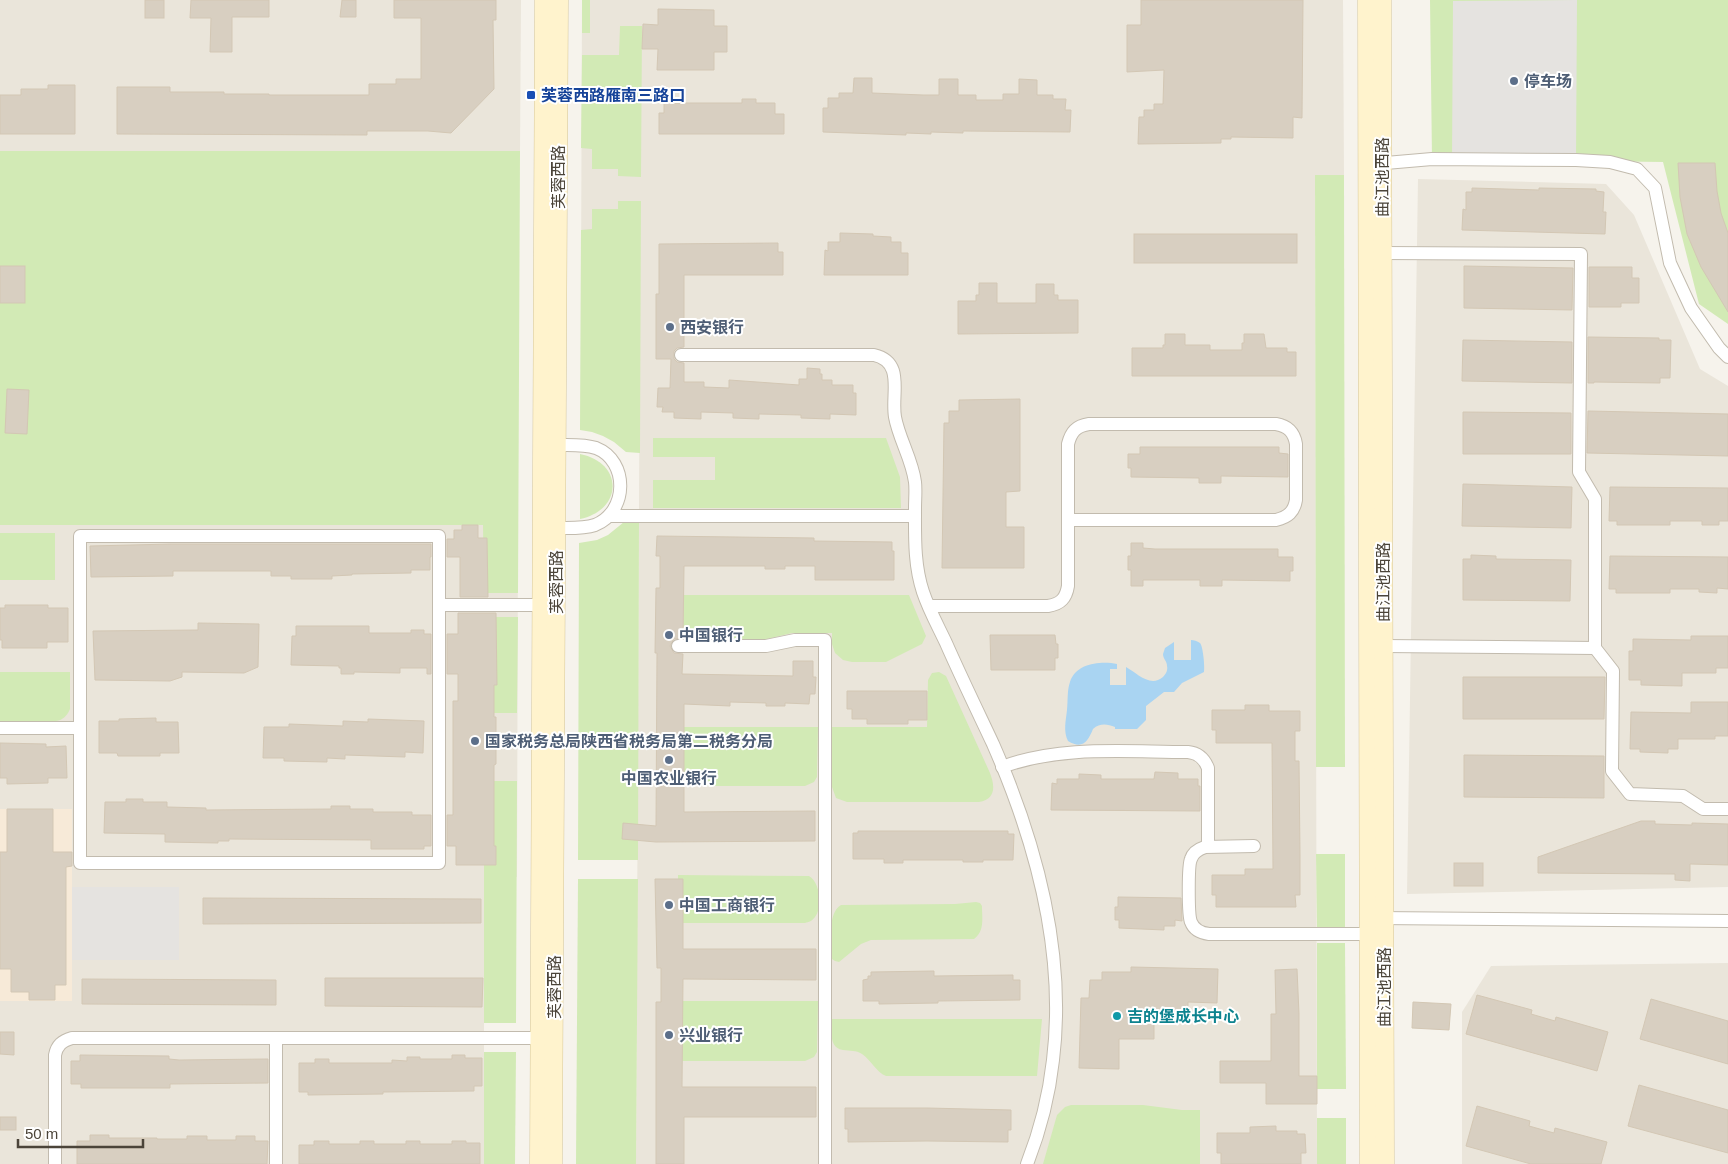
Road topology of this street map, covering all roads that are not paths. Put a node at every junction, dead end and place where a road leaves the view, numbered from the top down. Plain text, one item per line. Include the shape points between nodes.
1 (544, 0) edge
2 (559, 0) edge
3 (1367, 0) edge
4 (1382, 0) edge
5 (1375, 164) junction
6 (1383, 253) junction
7 (681, 355) dead end
8 (1728, 356) edge
9 (557, 445) junction
10 (609, 516) junction
11 (915, 516) junction
12 (1068, 520) junction
13 (556, 528) junction
14 (439, 605) junction
15 (541, 605) junction
16 (929, 606) junction
17 (678, 646) dead end
18 (1384, 646) junction
19 (1595, 648) junction
20 (0, 728) edge
21 (80, 728) junction
22 (1002, 767) junction
23 (1728, 809) edge
24 (1208, 846) junction
25 (1254, 846) dead end
26 (1728, 921) edge
27 (1374, 924) junction
28 (276, 1038) junction
29 (546, 1038) junction
30 (55, 1164) edge
31 (276, 1164) edge
32 (539, 1164) edge
33 (553, 1164) edge
34 (825, 1164) edge
35 (1027, 1164) edge
36 (1370, 1164) edge
37 (1385, 1164) edge

1 - 15 main road, 芙蓉西路
2 - 9 main road, 芙蓉西路
3 - 5 main road, 曲江池西路
4 - 5 main road, 曲江池西路
5 - 6 main road, 曲江池西路
5 - 8 street via 1432,159 1576,160 1610,162 1637,169 1654,188 1670,262 1691,308
5 - 27 main road, 曲江池西路
6 - 18 main road, 曲江池西路
6 - 19 street via 1581,254 1579,472 1595,499
7 - 11 street via 874,355 888,361 894,375 897,428 912,466
9 - 10 street via 596,448 609,457 618,470 621,486 618,503
9 - 13 main road, 芙蓉西路
10 - 11 street
10 - 13 street via 596,525
11 - 16 street via 916,566
12 - 12 street via 1068,444 1074,430 1081,426 1276,424 1284,426 1294,436 1296,500 1294,508 1284,518
12 - 16 street via 1068,586 1063,600 1048,606
13 - 29 main road, 芙蓉西路
14 - 15 street
14 - 21 street via 439,536 80,536
14 - 21 street via 439,863 80,863
15 - 29 main road, 芙蓉西路
16 - 22 street
17 - 34 street via 766,646 795,640 825,640
18 - 19 street
18 - 27 main road, 曲江池西路
19 - 23 street via 1613,671 1612,771 1630,794 1683,796 1703,809
20 - 21 street
22 - 24 street via 1035,757 1069,752 1196,753 1208,768
22 - 35 street via 1036,867 1050,939 1054,984 1056,1030 1050,1083
24 - 25 street
24 - 27 street via 1195,852 1190,862 1189,914 1195,928 1202,933
26 - 27 street
27 - 36 main road, 曲江池西路
27 - 37 main road, 曲江池西路
28 - 29 street
28 - 30 street via 64,1040 56,1049 55,1056
28 - 31 street
29 - 32 main road, 芙蓉西路
29 - 33 main road, 芙蓉西路

